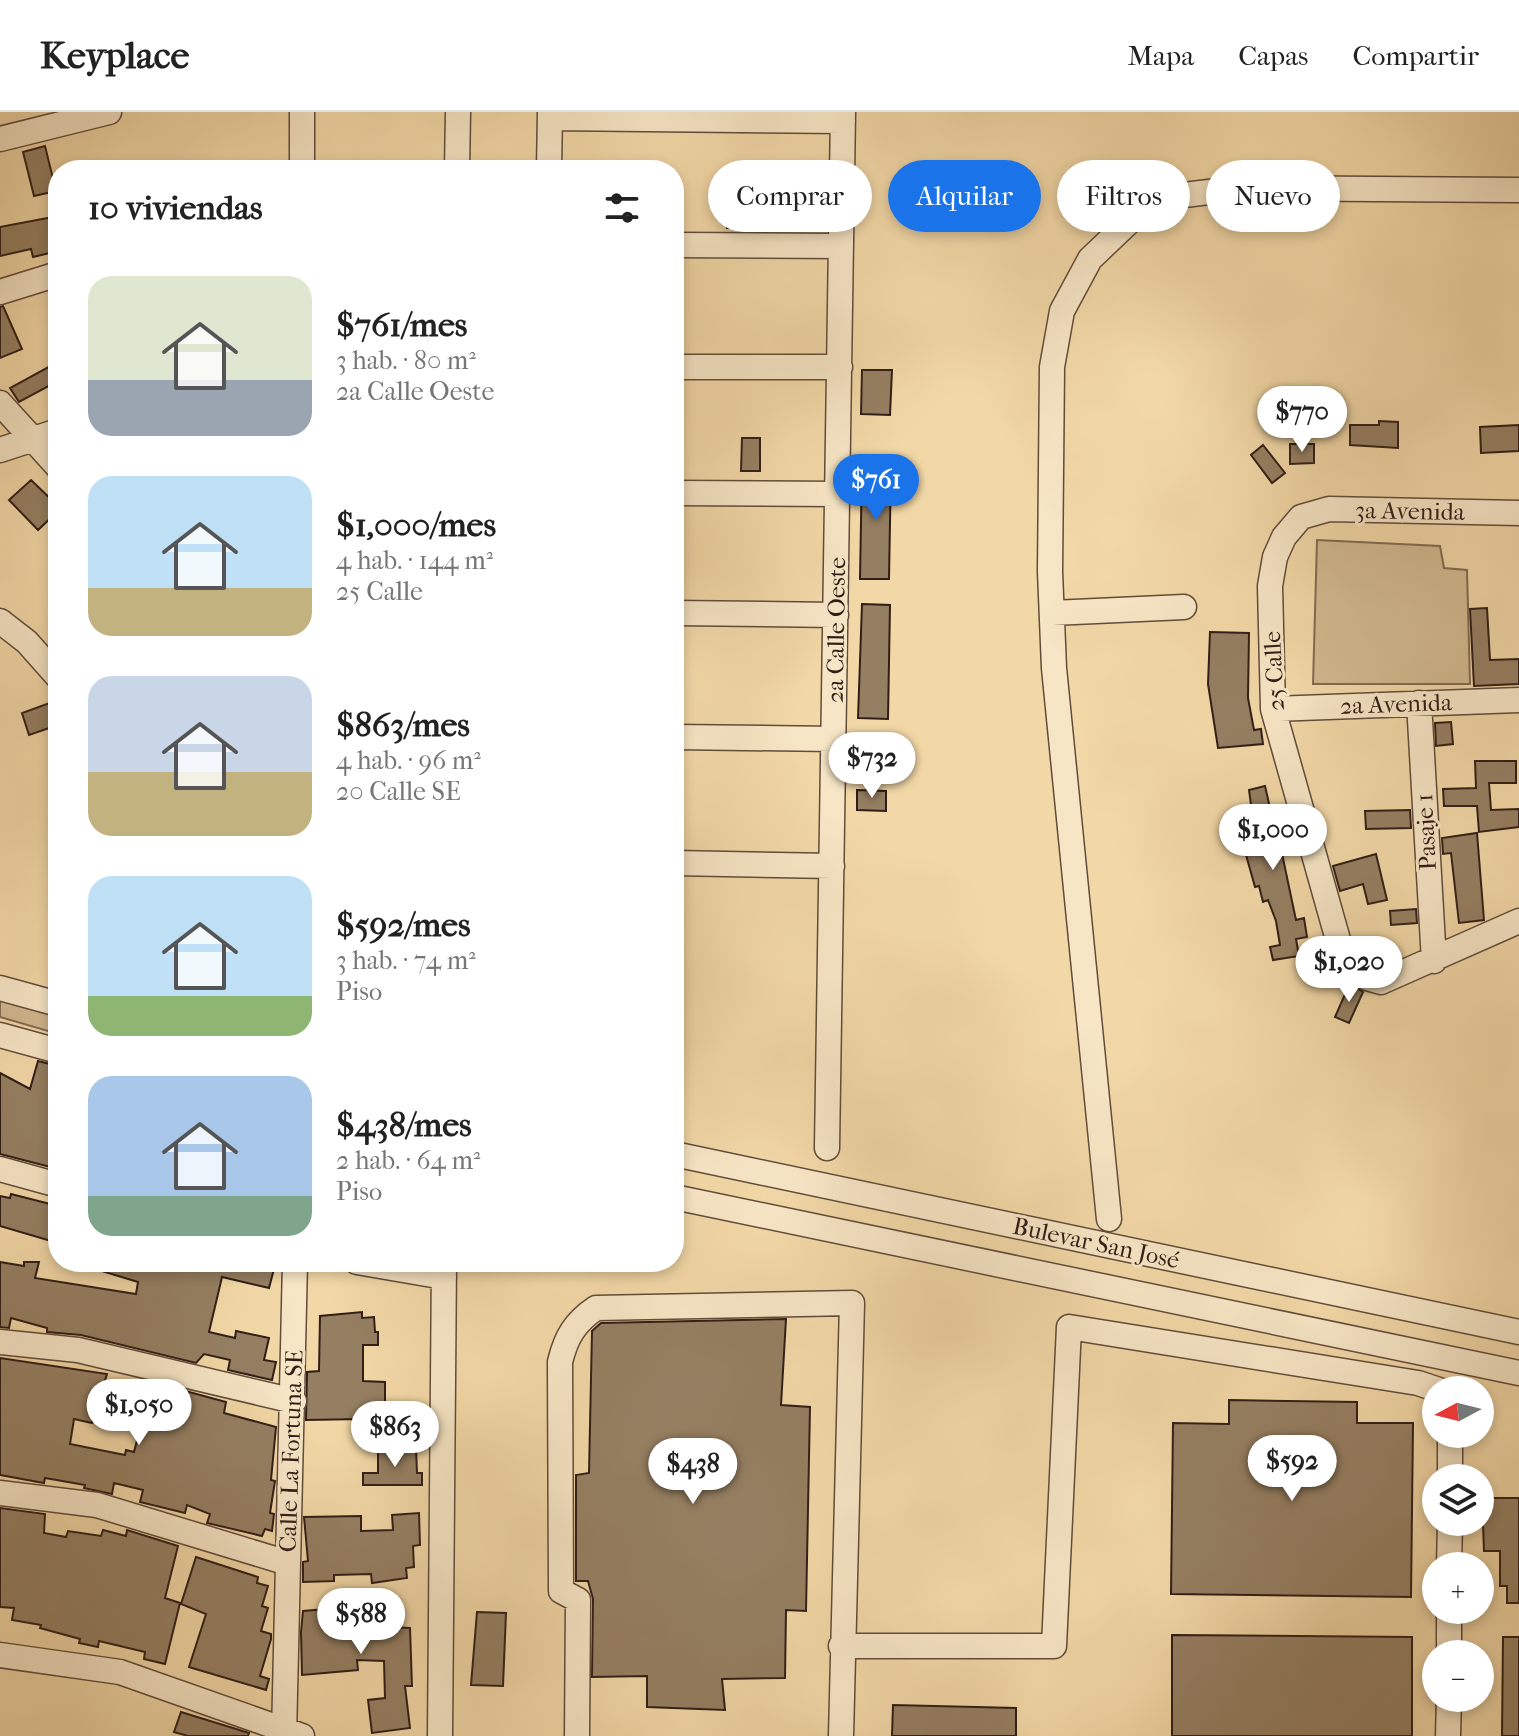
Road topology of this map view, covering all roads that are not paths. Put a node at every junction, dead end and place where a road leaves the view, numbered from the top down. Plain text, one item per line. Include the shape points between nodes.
1 (109, 112) edge
2 (302, 112) edge
3 (458, 112) edge
4 (550, 115) edge
5 (843, 117) edge
6 (62, 118) edge
7 (0, 139) edge
8 (302, 160) edge
9 (457, 160) edge
10 (549, 160) edge
11 (1519, 190) edge
12 (684, 245) edge
13 (841, 246) junction
14 (48, 277) edge
15 (0, 292) edge
16 (684, 367) edge
17 (840, 367) junction
18 (0, 403) edge
19 (48, 434) edge
20 (29, 439) junction
21 (0, 450) edge
22 (48, 457) edge
23 (684, 493) edge
24 (838, 494) junction
25 (1519, 513) edge
26 (1301, 517) joint
27 (1184, 607) dead end
28 (684, 613) edge
29 (1052, 613) junction
30 (836, 615) junction
31 (0, 621) edge
32 (27, 642) junction
33 (48, 650) edge
34 (48, 666) edge
35 (1519, 700) edge
36 (1419, 703) junction
37 (1273, 709) junction
38 (684, 737) edge
39 (834, 739) junction
40 (684, 863) edge
41 (832, 866) junction
42 (1519, 921) edge
43 (1434, 961) junction
44 (0, 988) edge
45 (48, 1001) edge
46 (0, 1035) edge
47 (48, 1048) edge
48 (827, 1148) dead end
49 (684, 1156) edge
50 (0, 1169) edge
51 (48, 1182) edge
52 (684, 1199) edge
53 (1109, 1219) dead end
54 (295, 1272) edge
55 (444, 1272) edge
56 (1519, 1332) edge
57 (0, 1342) edge
58 (1519, 1373) edge
59 (1422, 1384) edge
60 (294, 1401) junction
61 (0, 1493) edge
62 (288, 1563) junction
63 (841, 1646) junction
64 (0, 1655) edge
65 (1449, 1712) edge
66 (290, 1733) edge
67 (440, 1736) edge
68 (577, 1736) edge
69 (841, 1736) edge
70 (1448, 1736) edge

1 - 6 street
2 - 8 street
3 - 9 street
4 - 5 street
4 - 10 street
5 - 13 street, 2a Calle Oeste
6 - 7 street
11 - 29 street via 1242,188 1184,195 1131,220 1090,259 1062,311 1052,367
12 - 13 street
13 - 17 street, 2a Calle Oeste
14 - 15 street
16 - 17 street
17 - 24 street, 2a Calle Oeste
18 - 20 street
19 - 20 street
20 - 21 street
20 - 22 street
23 - 24 street
24 - 30 street, 2a Calle Oeste
25 - 26 street, 3a Avenida via 1329,509
26 - 37 street, 25 Calle via 1284,537 1270,586
27 - 29 street
28 - 30 street
29 - 53 street
30 - 39 street, 2a Calle Oeste
31 - 32 street
32 - 33 street
32 - 34 street
35 - 36 street, 2a Avenida
36 - 37 street, 2a Avenida
36 - 43 street, Pasaje 1
37 - 43 street, 25 Calle via 1338,945 1367,978 1381,982
38 - 39 street
39 - 41 street, 2a Calle Oeste
40 - 41 street
41 - 48 street, 2a Calle Oeste
42 - 43 street
44 - 45 street
46 - 47 street
49 - 56 street, Bulevar San José
50 - 51 street
52 - 58 street, Bulevar San José
54 - 60 street, Calle La Fortuna SE
55 - 67 street
57 - 60 street via 78,1350
59 - 63 street via 1069,1327 1054,1646
60 - 62 street, Calle La Fortuna SE
61 - 62 street via 97,1505
62 - 66 street, Calle La Fortuna SE
63 - 68 street via 852,1303 596,1308 578,1320 560,1362 561,1591 578,1600
63 - 69 street
64 - 66 street via 120,1672
65 - 70 street

